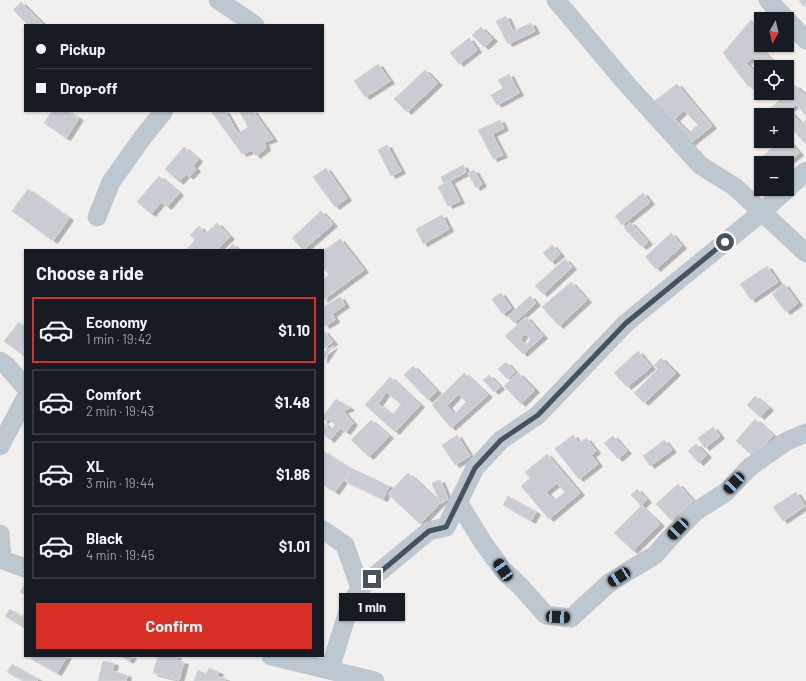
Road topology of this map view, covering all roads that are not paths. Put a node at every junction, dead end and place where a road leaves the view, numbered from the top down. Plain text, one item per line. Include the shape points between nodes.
1 (218, 0) edge
2 (556, 0) edge
3 (768, 0) edge
4 (779, 12) edge
5 (253, 24) edge
6 (794, 28) edge
7 (806, 40) edge
8 (163, 112) edge
9 (806, 171) edge
10 (794, 182) edge
11 (779, 196) edge
12 (762, 212) junction
13 (97, 217) dead end
14 (806, 253) edge
15 (0, 361) edge
16 (24, 386) edge
17 (24, 401) edge
18 (806, 434) edge
19 (0, 446) edge
20 (458, 502) junction
21 (324, 531) edge
22 (0, 534) edge
23 (1, 559) edge
24 (24, 568) edge
25 (360, 588) junction
26 (276, 657) edge
27 (330, 669) junction
28 (375, 681) edge

1 - 5 street
2 - 12 street via 624,81 700,165 735,187
3 - 4 street
6 - 7 street
8 - 13 street via 111,182
9 - 10 street
11 - 12 street
12 - 14 street
12 - 20 street via 626,323 538,415 501,440 475,468
15 - 16 street
17 - 19 street
18 - 20 street via 787,441 751,466 726,492 695,512 655,555 608,584 571,618 546,615 503,570
20 - 25 street via 446,527 429,531
21 - 25 street via 345,545
22 - 23 street
23 - 24 street
25 - 27 street via 349,608
26 - 27 street
27 - 28 street

